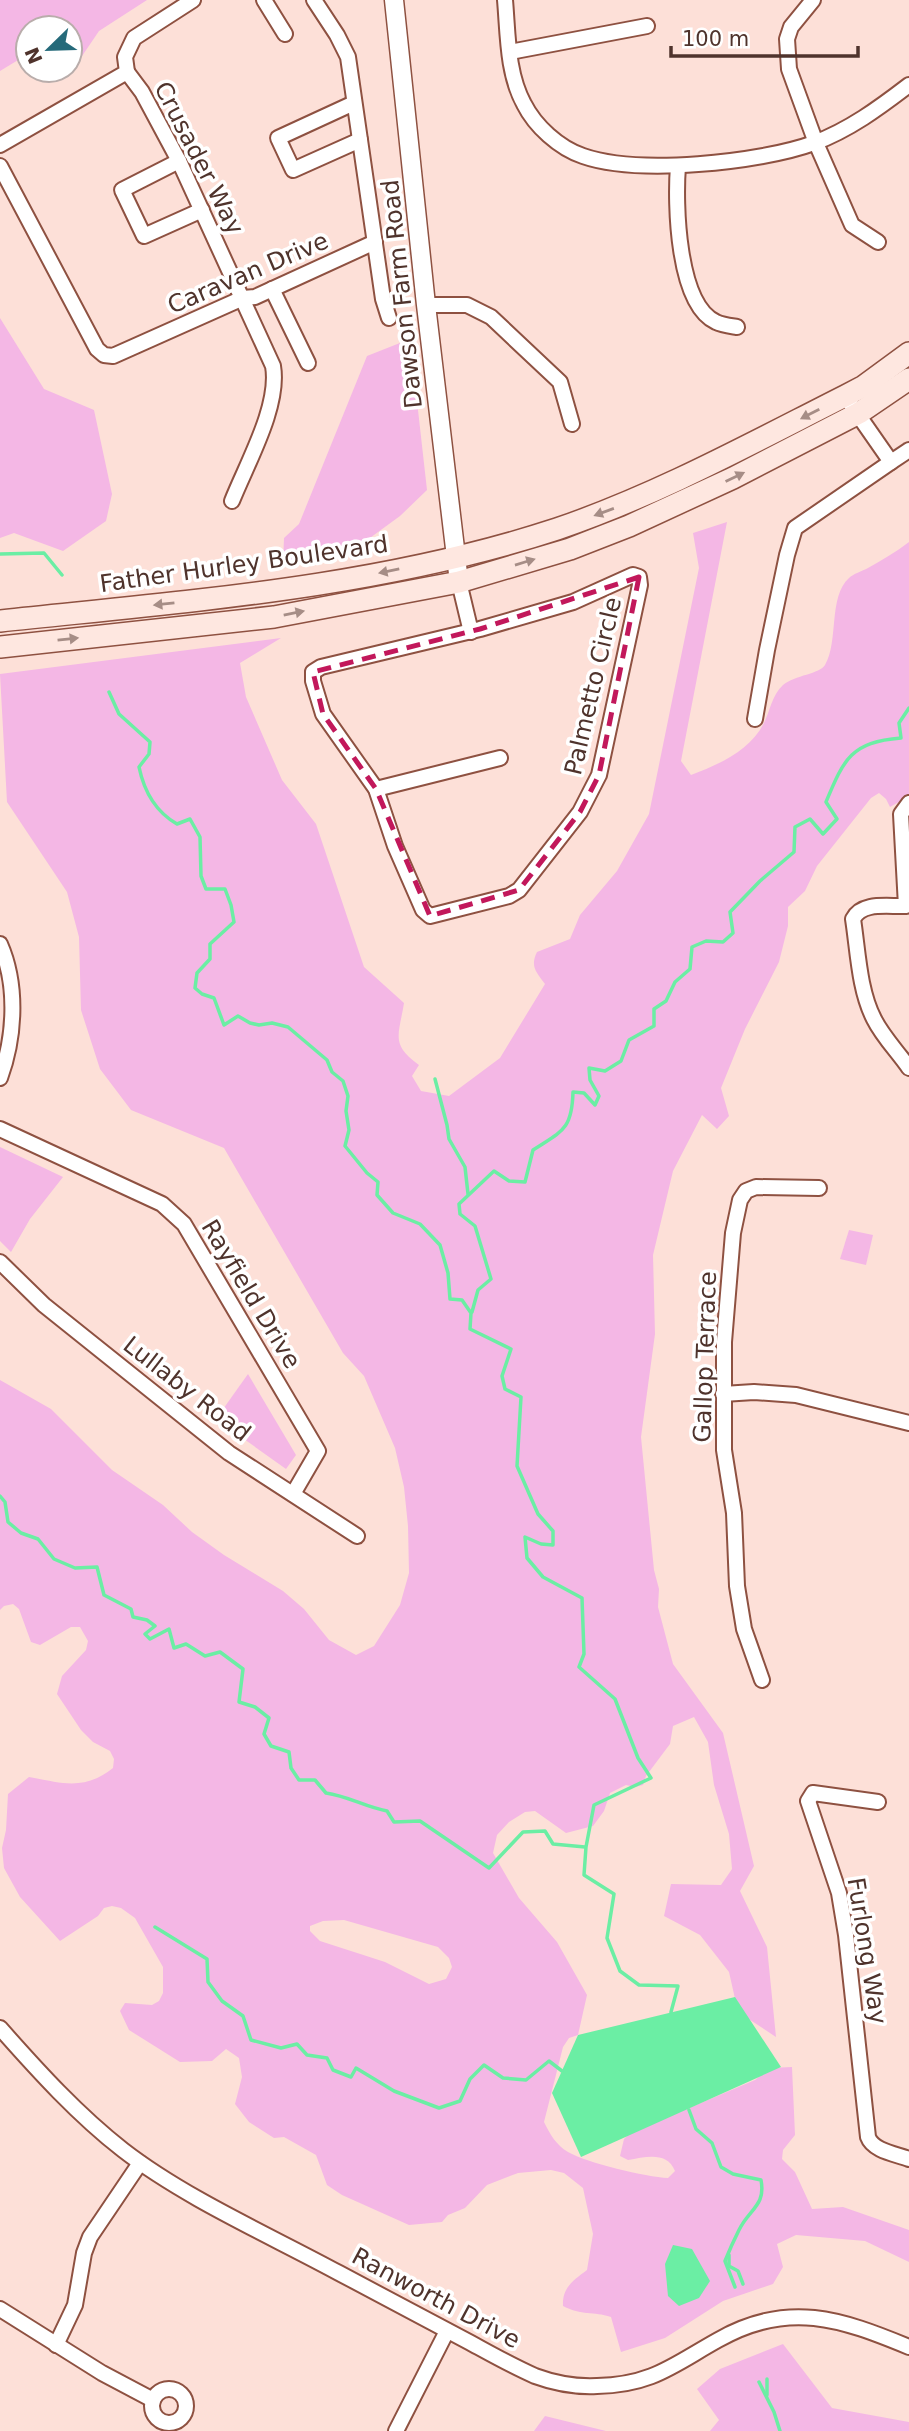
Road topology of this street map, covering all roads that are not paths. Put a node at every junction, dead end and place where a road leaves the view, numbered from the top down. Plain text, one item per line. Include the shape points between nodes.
1 (193, 0) edge
2 (264, 0) edge
3 (314, 0) edge
4 (394, 0) edge
5 (505, 0) edge
6 (813, 0) edge
7 (647, 26) dead end
8 (285, 34) dead end
9 (510, 52) junction
10 (127, 72) junction
11 (909, 85) edge
12 (354, 103) junction
13 (360, 140) junction
14 (816, 143) junction
15 (0, 145) edge
16 (179, 161) junction
17 (0, 166) edge
18 (677, 166) junction
19 (202, 210) junction
20 (375, 242) junction
21 (878, 242) dead end
22 (272, 289) junction
23 (243, 298) junction
24 (426, 305) junction
25 (389, 318) dead end
26 (737, 327) dead end
27 (909, 353) edge
28 (307, 363) dead end
29 (909, 379) edge
30 (845, 397) junction
31 (859, 413) junction
32 (572, 424) dead end
33 (909, 450) edge
34 (891, 461) junction
35 (232, 501) dead end
36 (456, 557) junction
37 (459, 582) junction
38 (0, 621) edge
39 (471, 632) junction
40 (0, 647) edge
41 (755, 719) dead end
42 (500, 758) dead end
43 (376, 789) junction
44 (909, 803) edge
45 (0, 944) edge
46 (909, 1068) edge
47 (0, 1078) edge
48 (0, 1129) edge
49 (819, 1188) dead end
50 (0, 1262) edge
51 (723, 1394) junction
52 (909, 1423) edge
53 (293, 1494) junction
54 (357, 1536) dead end
55 (762, 1680) dead end
56 (878, 1802) dead end
57 (0, 2028) edge
58 (909, 2159) edge
59 (140, 2163) junction
60 (0, 2309) edge
61 (447, 2331) junction
62 (56, 2345) junction
63 (909, 2347) edge
64 (153, 2400) dead end
65 (396, 2431) edge

1 - 10 street via 134,38 125,57
2 - 8 street
3 - 12 street via 348,57
4 - 24 street, Dawson Farm Road
5 - 9 street
6 - 14 street via 791,26 787,39 789,69
7 - 9 street
9 - 18 street via 524,105 561,144 604,162
10 - 15 street
10 - 16 street, Crusader Way
11 - 14 street via 866,117
12 - 13 street
12 - 13 street via 278,138 293,170
13 - 20 street
14 - 18 street via 755,157
14 - 21 street via 852,225
16 - 19 street, Crusader Way
16 - 19 street via 122,190 144,236
17 - 23 street, Caravan Drive via 104,355 113,356
18 - 26 street via 678,238 692,291 706,315
19 - 23 street, Crusader Way
20 - 22 street, Caravan Drive
20 - 25 street
22 - 23 street, Caravan Drive
22 - 28 street
23 - 35 street, Crusader Way via 273,366 274,393
24 - 32 street via 467,305 491,317 560,382
24 - 36 street, Dawson Farm Road
27 - 30 main road, Father Hurley Boulevard
29 - 31 main road, Father Hurley Boulevard
30 - 31 street
30 -> 36 main road, Father Hurley Boulevard via 640,499
31 - 34 street
37 -> 31 main road, Father Hurley Boulevard via 629,526
33 - 34 street
34 - 41 street via 796,528
36 - 37 street, Dawson Farm Road
36 -> 38 main road, Father Hurley Boulevard via 267,592
37 - 39 street
40 -> 37 main road, Father Hurley Boulevard via 274,617
39 - 43 street, Palmetto Circle via 313,672 323,714
39 - 43 street, Palmetto Circle via 639,577 599,775 580,812 519,890 430,916 423,910 395,846
42 - 43 street
44 - 46 street via 901,814 906,906 863,908 853,919 869,1007
45 - 47 street via 12,1016 9,1054
48 - 53 street, Rayfield Drive via 162,1204 184,1224 318,1451
49 - 51 street, Gallop Terrace via 756,1187 740,1200 733,1233
50 - 53 street, Lullaby Road via 44,1305 229,1453
51 - 52 street via 796,1395
51 - 55 street, Gallop Terrace via 737,1586 744,1629
53 - 54 street, Lullaby Road
56 - 58 street, Furlong Way via 813,1793 808,1801 839,1893 869,2137 876,2147
57 - 59 street, Ranworth Drive via 83,2116
59 - 61 street, Ranworth Drive
59 - 62 street via 90,2237 75,2305
60 - 62 street
61 - 63 street, Ranworth Drive via 534,2375 583,2386 654,2376 733,2331 786,2318 836,2320
61 - 65 street
62 - 64 street

